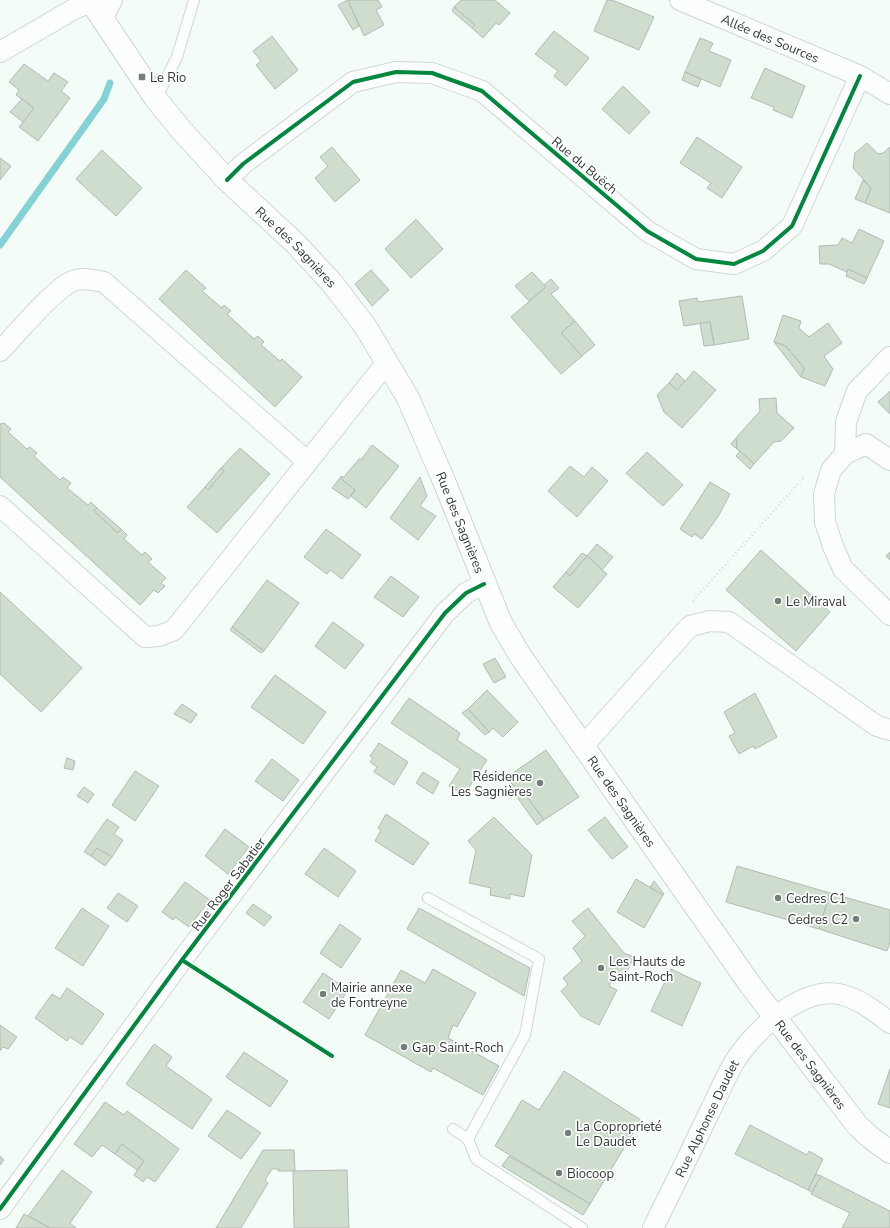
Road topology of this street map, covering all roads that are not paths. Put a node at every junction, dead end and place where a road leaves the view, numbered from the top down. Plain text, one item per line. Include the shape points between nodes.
1 (194, 0) edge
2 (680, 0) edge
3 (99, 5) edge
4 (0, 52) edge
5 (860, 76) junction
6 (890, 94) edge
7 (156, 99) junction
8 (227, 180) junction
9 (0, 351) edge
10 (890, 357) edge
11 (387, 362) junction
12 (845, 454) junction
13 (890, 460) edge
14 (308, 462) junction
15 (0, 506) edge
16 (484, 584) junction
17 (890, 615) edge
18 (890, 730) edge
19 (584, 745) junction
20 (428, 898) dead end
21 (775, 1018) junction
22 (890, 1023) edge
23 (453, 1129) dead end
24 (468, 1139) junction
25 (890, 1152) edge
26 (0, 1209) edge
27 (582, 1228) edge
28 (653, 1228) edge

1 - 7 lane via 177,57
2 - 5 street, Allée des Sources
3 - 4 street via 74,9
3 - 7 main road, Rue des Sagnières
5 - 6 street, Allée des Sources
5 - 8 street, Rue du Buëch via 792,226 763,252 734,264 696,259 647,231 482,91 432,73 396,72 353,82 243,164
7 - 8 main road, Rue des Sagnières via 182,132
8 - 11 main road, Rue des Sagnières via 296,244 332,283 365,326
9 - 14 street via 57,291 73,281 90,279 104,282
10 - 12 street via 857,391 846,422
11 - 14 street
11 - 16 main road, Rue des Sagnières via 408,398
12 - 13 street via 866,444
12 - 17 street via 831,470 824,494 826,522 843,569
14 - 15 street via 174,630 159,636 145,637
16 - 19 main road, Rue des Sagnières via 500,622 521,657
16 - 26 street, Rue Roger Sabatier via 466,593 445,613 182,960
18 - 19 street via 877,726 729,622 710,621 690,626
19 - 21 main road, Rue des Sagnières
20 - 24 lane via 539,959 525,1035
21 - 22 street, Rue Alphonse Daudet via 809,997 842,995 875,1011
21 - 25 main road, Rue des Sagnières via 856,1125
21 - 28 street, Rue Alphonse Daudet via 756,1035 735,1061
23 - 24 lane
24 - 27 lane via 476,1159

